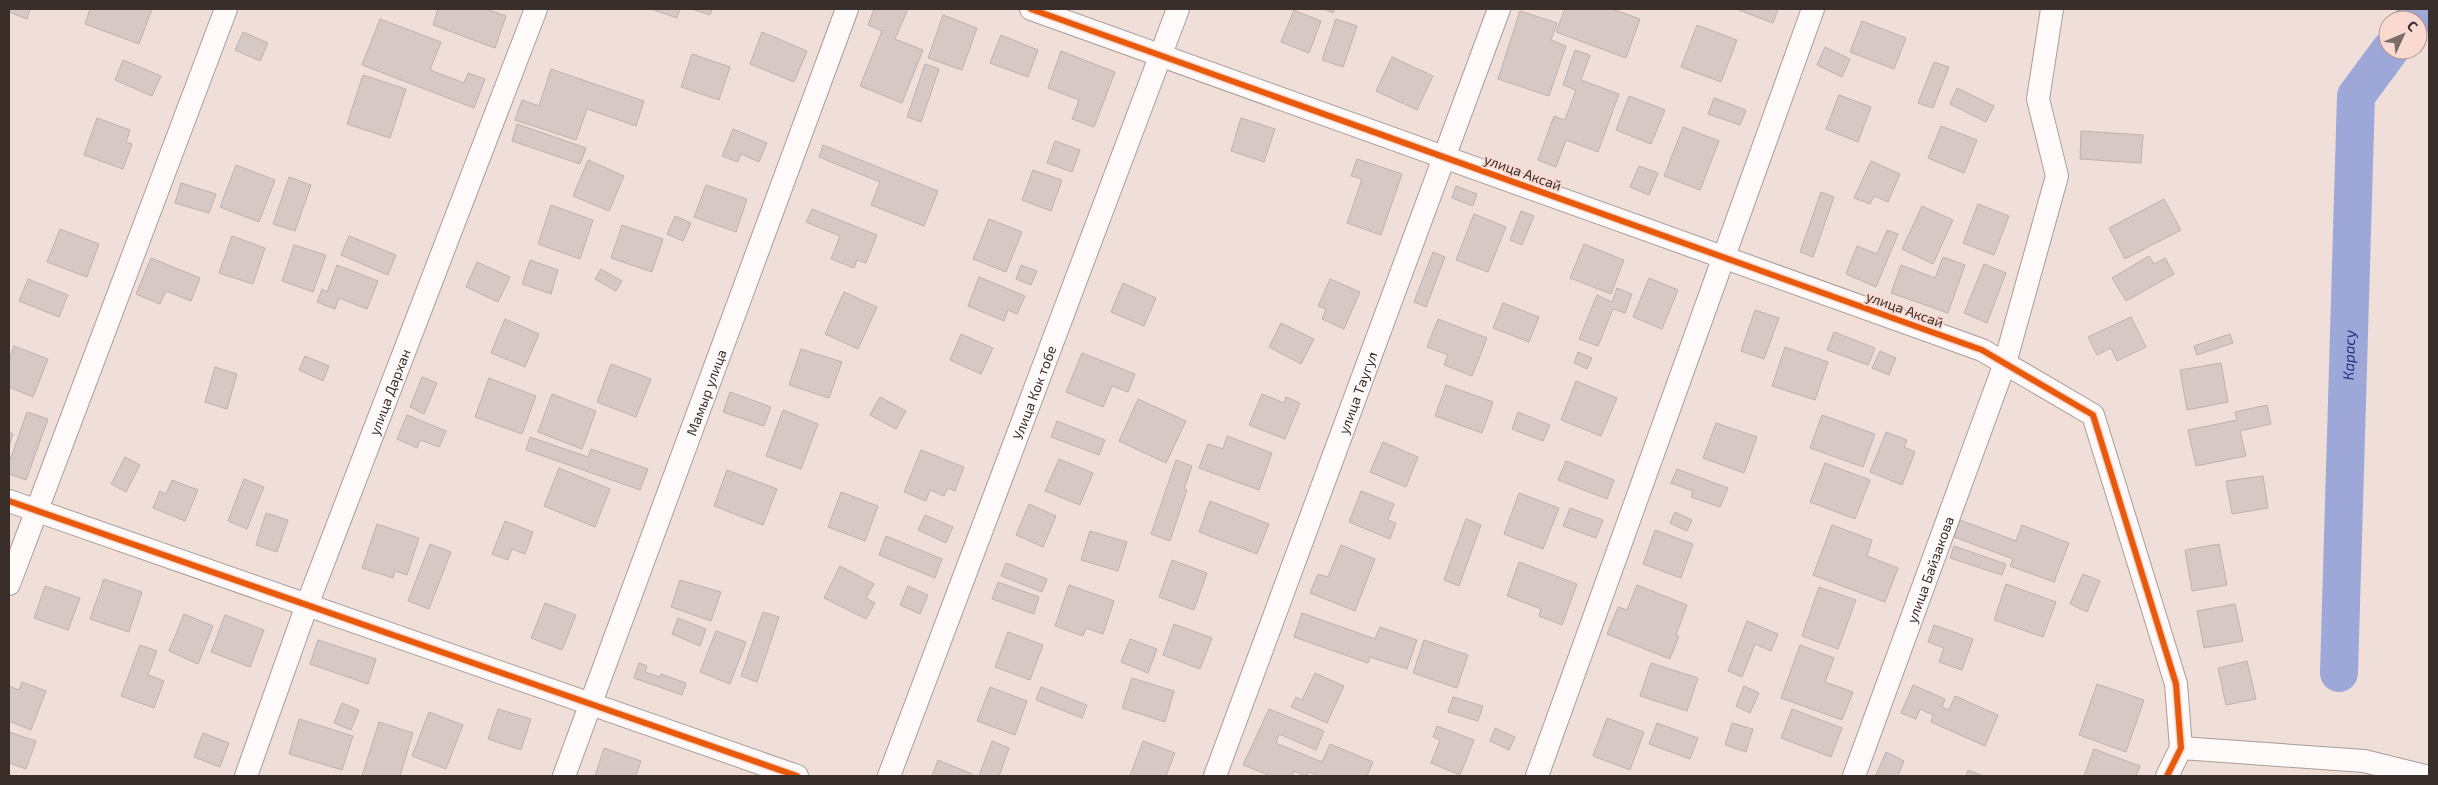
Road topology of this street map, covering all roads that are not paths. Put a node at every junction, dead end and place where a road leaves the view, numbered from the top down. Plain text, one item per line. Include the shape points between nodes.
1 (226, 9) edge
2 (536, 9) edge
3 (848, 9) edge
4 (1031, 9) edge
5 (1178, 9) edge
6 (1500, 9) edge
7 (1813, 9) edge
8 (2052, 9) edge
9 (1160, 56) junction
10 (1443, 157) junction
11 (1724, 258) junction
12 (2006, 363) junction
13 (9, 501) edge
14 (35, 510) junction
15 (9, 584) edge
16 (307, 605) junction
17 (591, 704) junction
18 (2181, 748) junction
19 (246, 776) edge
20 (564, 776) edge
21 (797, 776) edge
22 (889, 776) edge
23 (1215, 776) edge
24 (1537, 776) edge
25 (1854, 776) edge
26 (2167, 776) edge
27 (2425, 776) edge

1 - 14 street
2 - 16 street, улица Дархан
3 - 17 street, Мамыр улица
4 - 9 street, улица Аксай
5 - 9 street, Улица Кок тобе
6 - 10 street, улица Таугул
7 - 11 street
8 - 12 street, улица Байзакова via 2038,99 2057,176
9 - 10 street, улица Аксай
9 - 22 street, Улица Кок тобе
10 - 11 street, улица Аксай
10 - 23 street, улица Таугул
11 - 12 street, улица Аксай via 1982,350
11 - 24 street
12 - 18 street, улица Аксай via 2093,415 2176,684
12 - 25 street, улица Байзакова
13 - 14 street
14 - 15 street
14 - 16 street
16 - 17 street
16 - 19 street, улица Дархан
17 - 20 street, Мамыр улица
17 - 21 street
18 - 26 street
18 - 27 street via 2364,761

